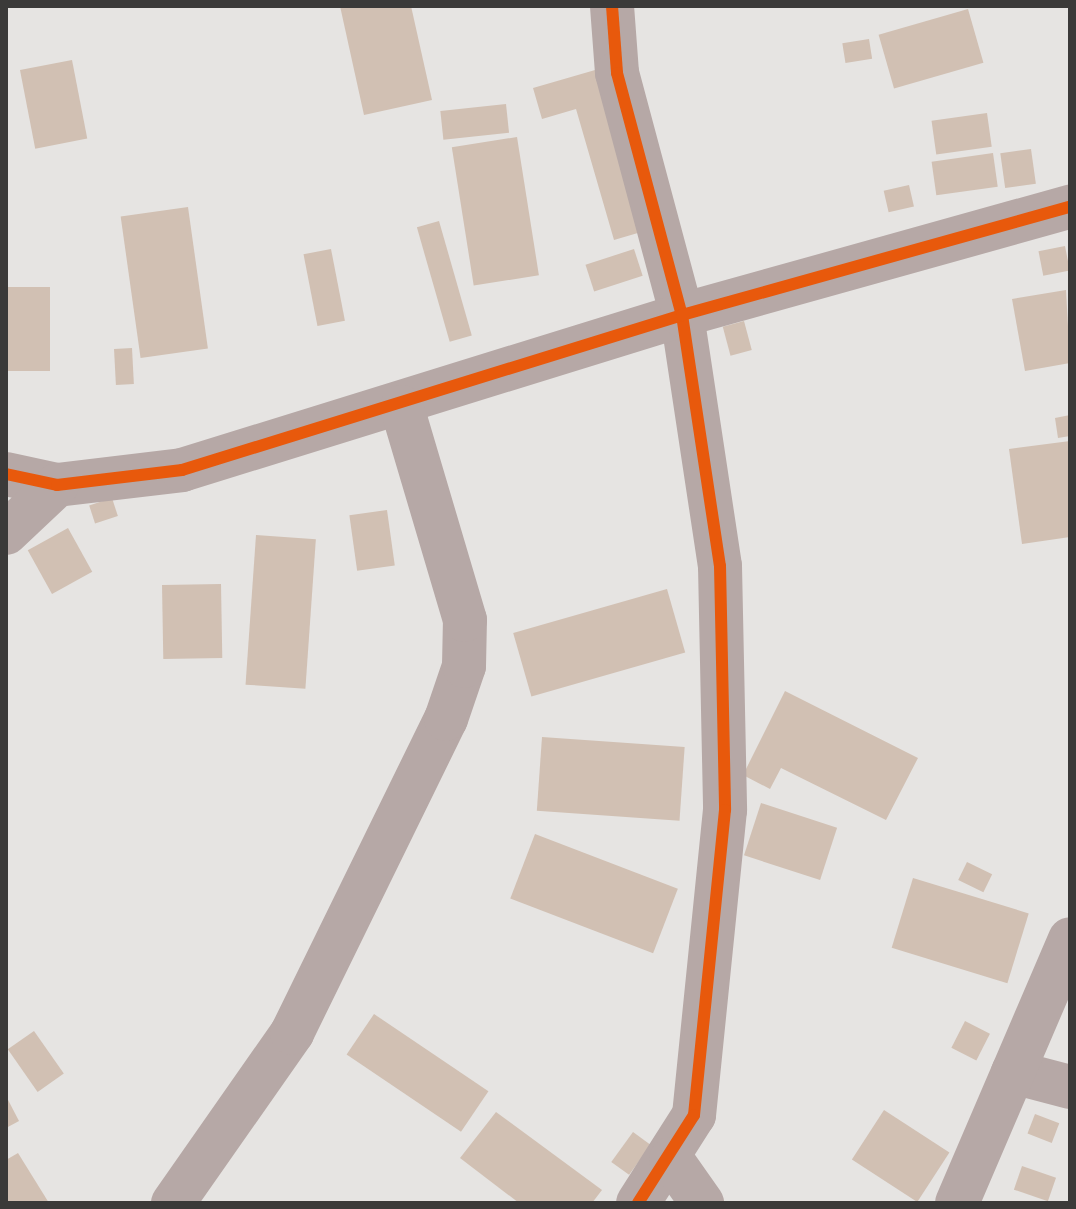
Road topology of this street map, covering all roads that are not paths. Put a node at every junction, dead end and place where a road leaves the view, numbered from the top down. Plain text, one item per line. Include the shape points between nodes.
1 (612, 6) edge
2 (1070, 207) edge
3 (682, 315) junction
4 (402, 407) junction
5 (6, 474) edge
6 (57, 485) junction
7 (6, 533) edge
8 (1070, 939) edge
9 (1013, 1072) junction
10 (1070, 1087) edge
11 (671, 1159) junction
12 (173, 1203) edge
13 (638, 1203) edge
14 (702, 1203) edge
15 (957, 1203) edge

1 - 3 street via 617,73
2 - 3 street
3 - 4 street
3 - 11 street via 720,566 725,810 694,1115
4 - 6 street via 182,470
4 - 12 street via 465,620 464,666 446,719 292,1033
5 - 6 street
6 - 7 street
8 - 9 street
9 - 10 street
9 - 15 street
11 - 13 street
11 - 14 street

